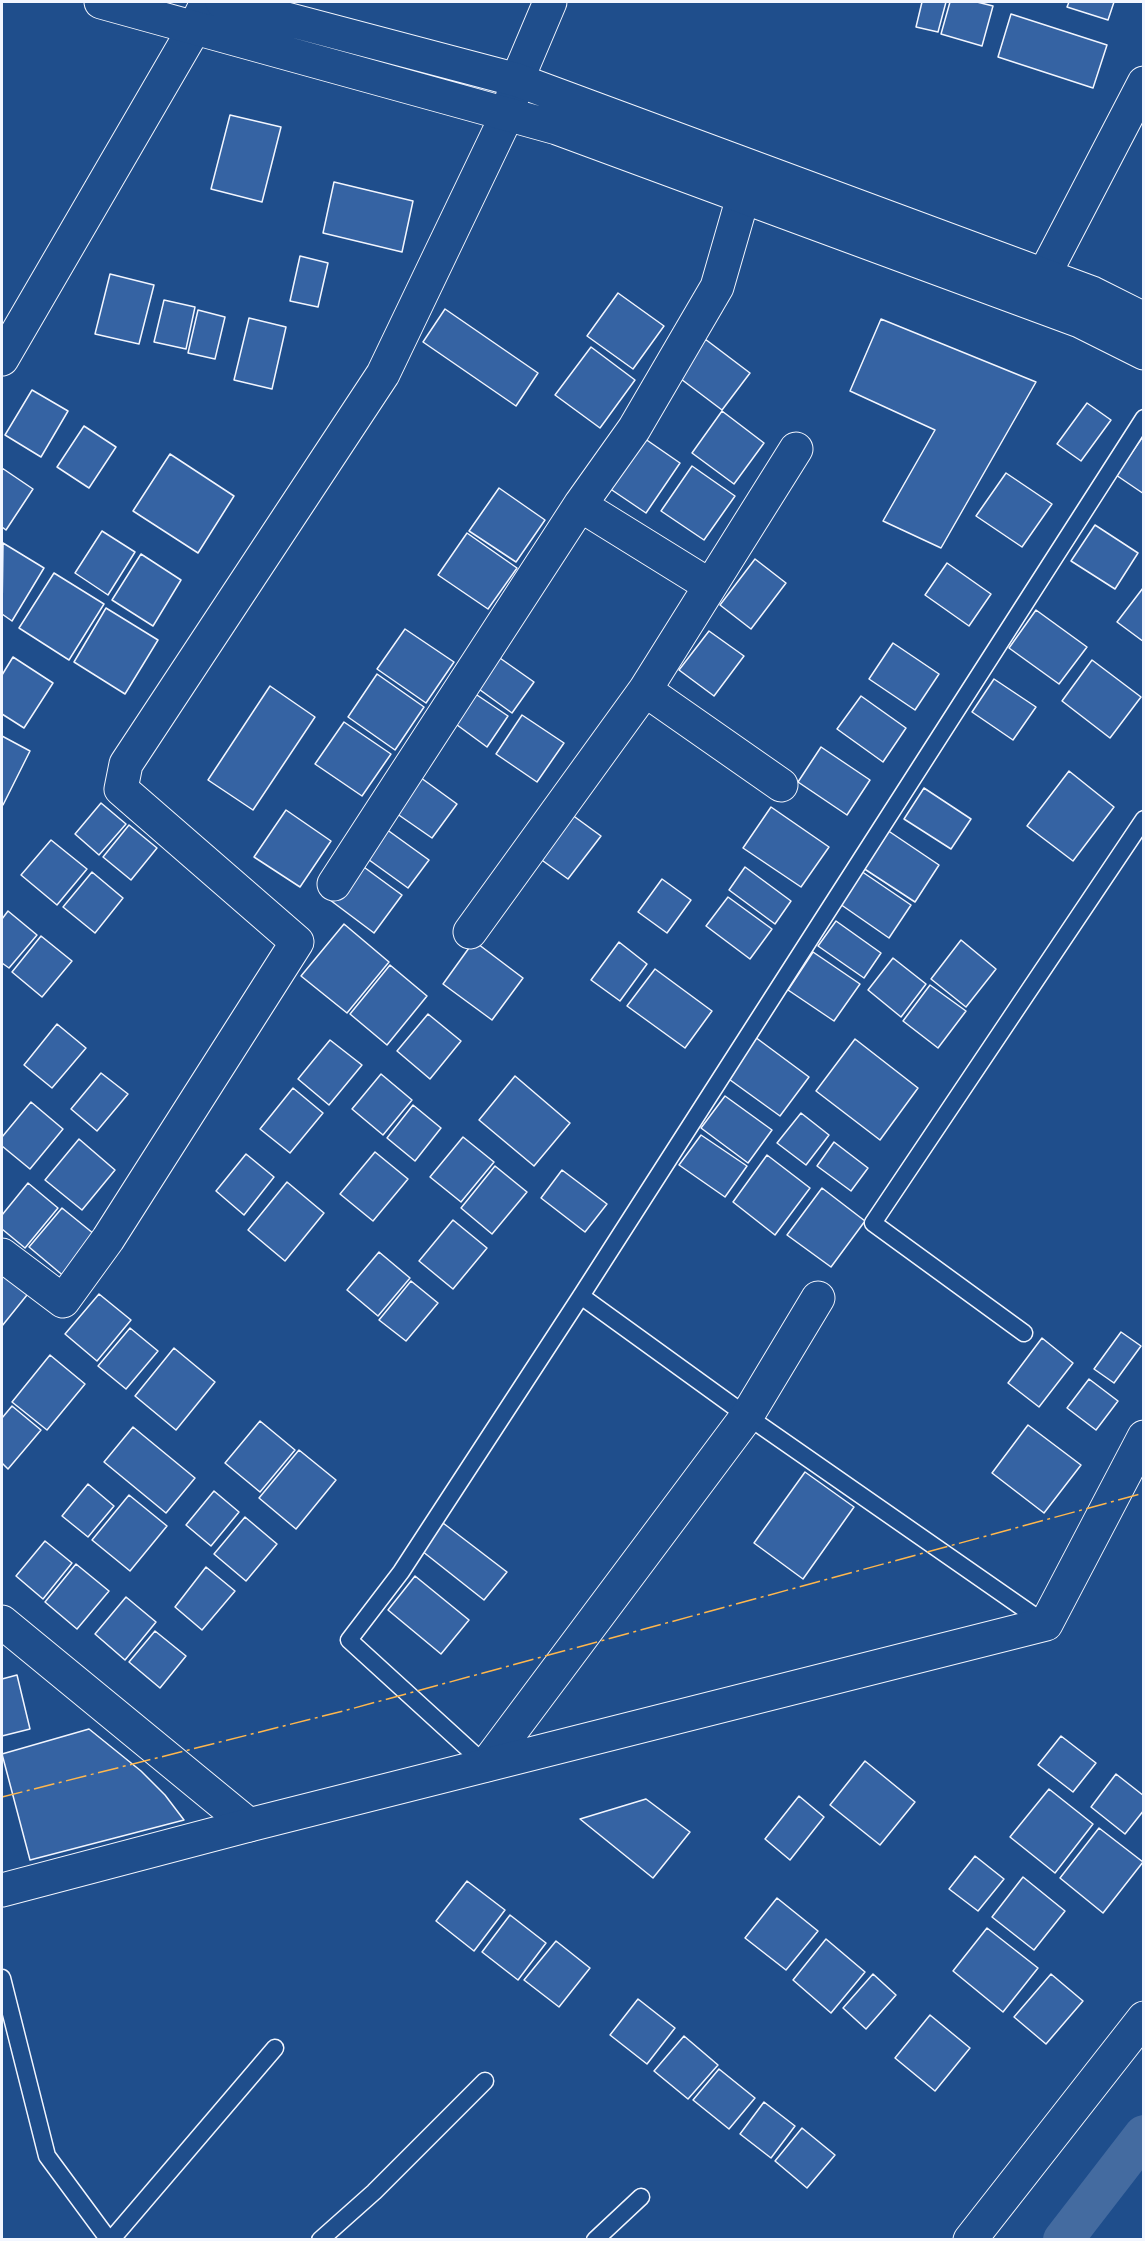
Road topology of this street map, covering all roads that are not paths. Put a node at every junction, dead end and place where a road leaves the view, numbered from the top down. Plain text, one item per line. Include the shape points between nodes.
1 (101, 2) edge
2 (222, 2) edge
3 (550, 2) edge
4 (201, 14) edge
5 (517, 80) junction
6 (1143, 83) edge
7 (508, 114) junction
8 (743, 197) junction
9 (1044, 274) junction
10 (1143, 319) edge
11 (1143, 353) edge
12 (2, 359) edge
13 (1143, 418) edge
14 (796, 449) dead end
15 (580, 505) junction
16 (710, 585) junction
17 (645, 690) junction
18 (781, 785) dead end
19 (1143, 819) edge
20 (334, 884) dead end
21 (470, 932) dead end
22 (2, 1255) edge
23 (581, 1296) junction
24 (818, 1298) dead end
25 (1024, 1333) dead end
26 (747, 1416) junction
27 (1143, 1437) edge
28 (2, 1622) edge
29 (1046, 1624) junction
30 (486, 1765) junction
31 (249, 1825) junction
32 (2, 1890) edge
33 (2, 1978) edge
34 (1143, 2018) edge
35 (275, 2048) dead end
36 (484, 2081) dead end
37 (641, 2197) dead end
38 (110, 2240) edge
39 (320, 2240) edge
40 (596, 2240) edge
41 (970, 2240) edge

1 - 4 street
2 - 5 street
3 - 5 street
4 - 7 street
4 - 12 street
5 - 7 street
5 - 9 street
6 - 9 street
7 - 8 street via 557,128
7 - 22 street via 383,374 126,764 121,789 297,942 108,1239 63,1301
8 - 11 street via 1080,321
8 - 15 street via 717,287 634,429
9 - 10 street
13 - 23 lane
14 - 16 street
15 - 16 street
15 - 20 street
16 - 17 street
17 - 18 street
17 - 21 street
19 - 25 lane via 873,1223
23 - 26 lane
23 - 30 lane via 401,1572 349,1640
24 - 26 street
26 - 29 lane
26 - 30 street
27 - 29 street
28 - 31 street
29 - 30 street
30 - 31 street
31 - 32 street
33 - 38 lane via 47,2156
34 - 41 street
35 - 38 lane
36 - 39 lane via 374,2192
37 - 40 lane

